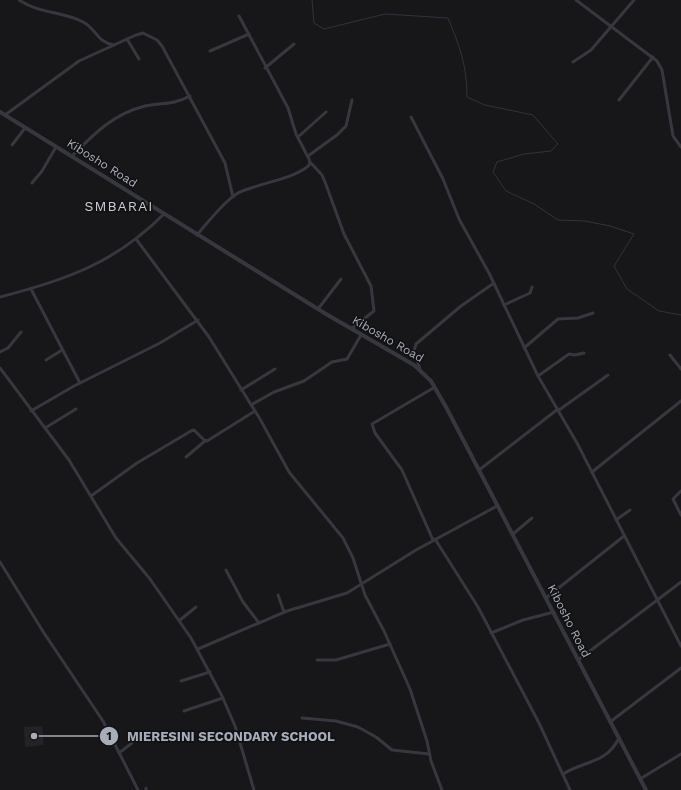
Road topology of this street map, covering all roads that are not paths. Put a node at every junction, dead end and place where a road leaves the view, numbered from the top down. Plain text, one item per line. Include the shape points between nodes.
1 (19, 0) edge
2 (576, 0) edge
3 (634, 0) edge
4 (239, 16) dead end
5 (611, 26) junction
6 (249, 34) junction
7 (127, 39) junction
8 (294, 44) dead end
9 (114, 45) junction
10 (210, 51) dead end
11 (653, 57) junction
12 (140, 59) dead end
13 (572, 62) dead end
14 (265, 68) junction
15 (190, 96) junction
16 (352, 100) dead end
17 (619, 100) dead end
18 (326, 112) dead end
19 (2, 114) edge
20 (411, 117) dead end
21 (25, 128) junction
22 (298, 137) junction
23 (12, 145) dead end
24 (681, 146) edge
25 (56, 147) junction
26 (72, 156) junction
27 (308, 156) junction
28 (310, 162) junction
29 (32, 183) dead end
30 (233, 197) junction
31 (164, 214) junction
32 (197, 235) junction
33 (136, 239) junction
34 (341, 279) dead end
35 (494, 283) junction
36 (532, 287) dead end
37 (31, 289) junction
38 (0, 297) edge
39 (504, 305) junction
40 (318, 309) junction
41 (593, 313) dead end
42 (198, 320) junction
43 (351, 329) junction
44 (21, 332) dead end
45 (361, 335) junction
46 (524, 348) junction
47 (62, 350) junction
48 (0, 352) edge
49 (584, 353) dead end
50 (670, 355) dead end
51 (46, 360) dead end
52 (0, 368) edge
53 (275, 369) dead end
54 (420, 369) junction
55 (681, 369) edge
56 (608, 375) dead end
57 (538, 376) junction
58 (80, 383) junction
59 (435, 387) junction
60 (241, 390) junction
61 (681, 401) edge
62 (251, 405) junction
63 (76, 408) dead end
64 (558, 409) junction
65 (31, 411) junction
66 (255, 411) junction
67 (45, 428) junction
68 (205, 441) junction
69 (186, 457) dead end
70 (479, 470) junction
71 (592, 472) junction
72 (681, 491) edge
73 (91, 496) junction
74 (497, 506) junction
75 (630, 510) dead end
76 (681, 515) edge
77 (532, 518) dead end
78 (616, 520) junction
79 (513, 534) junction
80 (624, 536) junction
81 (434, 540) junction
82 (0, 562) edge
83 (226, 570) dead end
84 (681, 582) edge
85 (361, 585) junction
86 (278, 595) dead end
87 (546, 598) junction
88 (656, 600) junction
89 (196, 607) dead end
90 (284, 612) junction
91 (554, 612) junction
92 (180, 620) junction
93 (259, 623) junction
94 (491, 633) junction
95 (390, 644) junction
96 (681, 646) edge
97 (198, 649) junction
98 (317, 660) dead end
99 (578, 660) junction
100 (681, 668) edge
101 (210, 672) junction
102 (181, 681) dead end
103 (223, 698) junction
104 (184, 711) dead end
105 (302, 718) dead end
106 (610, 722) junction
107 (619, 738) junction
108 (132, 743) dead end
109 (119, 753) junction
110 (429, 754) junction
111 (681, 754) edge
112 (563, 774) junction
113 (640, 779) junction
114 (138, 790) edge
115 (254, 790) edge
116 (442, 790) edge
117 (570, 790) edge
118 (646, 790) edge

1 - 9 street via 32,8 81,21 104,42
2 - 5 street
3 - 5 street
4 - 6 street
5 - 11 street
5 - 13 street via 586,54
6 - 10 street
6 - 14 street
7 - 9 street
7 - 12 street
7 - 15 street via 139,33 157,40
8 - 14 street
9 - 19 street via 74,64
11 - 17 street
11 - 24 street via 661,67 673,136
14 - 22 street via 288,108
15 - 26 street via 175,104 153,105 121,115 104,125
15 - 30 street via 226,166
16 - 27 street via 346,126
18 - 22 street
19 - 21 street, Kibosho Road
20 - 35 street via 443,179 459,219
21 - 23 street
21 - 25 street, Kibosho Road
22 - 27 street
25 - 26 street, Kibosho Road
25 - 29 street
26 - 31 street, Kibosho Road
27 - 28 street
28 - 30 street via 298,171 239,192
28 - 43 street via 322,175 344,234 371,286 374,311
30 - 32 street
31 - 32 street, Kibosho Road
31 - 33 street
32 - 40 street, Kibosho Road
33 - 37 street via 97,264
33 - 42 street
34 - 40 street
35 - 39 street
35 - 54 street via 461,306 416,344 414,351
36 - 39 street via 530,293
37 - 38 street
37 - 47 street
39 - 46 street
40 - 43 street, Kibosho Road
41 - 46 street via 578,318 558,319
42 - 58 street via 144,352
42 - 60 street
43 - 45 street, Kibosho Road
44 - 48 street via 8,348
45 - 54 street, Kibosho Road
45 - 62 street via 347,359 332,362 304,381 274,392
46 - 57 street
47 - 51 street
47 - 58 street
49 - 57 street via 575,356 569,354
50 - 55 street
52 - 65 street
53 - 60 street
54 - 59 street, Kibosho Road
56 - 64 street
57 - 64 street
58 - 65 street
59 - 70 street, Kibosho Road
59 - 81 street via 372,424 375,433 402,470
60 - 62 street
61 - 71 street
62 - 66 street
63 - 67 street
64 - 70 street
64 - 71 street
65 - 67 street
66 - 68 street
66 - 85 street via 289,472 343,538 353,558
67 - 73 street
68 - 69 street
68 - 73 street via 194,430 190,431 137,463
70 - 74 street, Kibosho Road
71 - 78 street
72 - 76 street via 673,499
73 - 92 street via 116,538
74 - 79 street, Kibosho Road
74 - 81 street
75 - 78 street
77 - 79 street
78 - 80 street
79 - 87 street, Kibosho Road
80 - 87 street
80 - 88 street
81 - 85 street
81 - 94 street via 478,607
82 - 109 street via 103,721
83 - 93 street via 241,599
84 - 88 street
85 - 90 street via 341,595
85 - 95 street
86 - 90 street
87 - 91 street, Kibosho Road
88 - 96 street
88 - 99 street
89 - 92 street
90 - 93 street
91 - 94 street
91 - 99 street, Kibosho Road
92 - 97 street
93 - 97 street
94 - 112 street
95 - 98 street via 343,658
95 - 110 street via 410,689
97 - 101 street
99 - 106 street, Kibosho Road
100 - 106 street
101 - 102 street
101 - 103 street
103 - 104 street
103 - 115 street via 240,738
105 - 110 street via 336,721 358,727 392,750
106 - 107 street, Kibosho Road
107 - 112 street via 609,754
107 - 113 street, Kibosho Road
108 - 109 street
109 - 114 street
110 - 116 street
111 - 113 street
112 - 117 street
113 - 118 street, Kibosho Road

